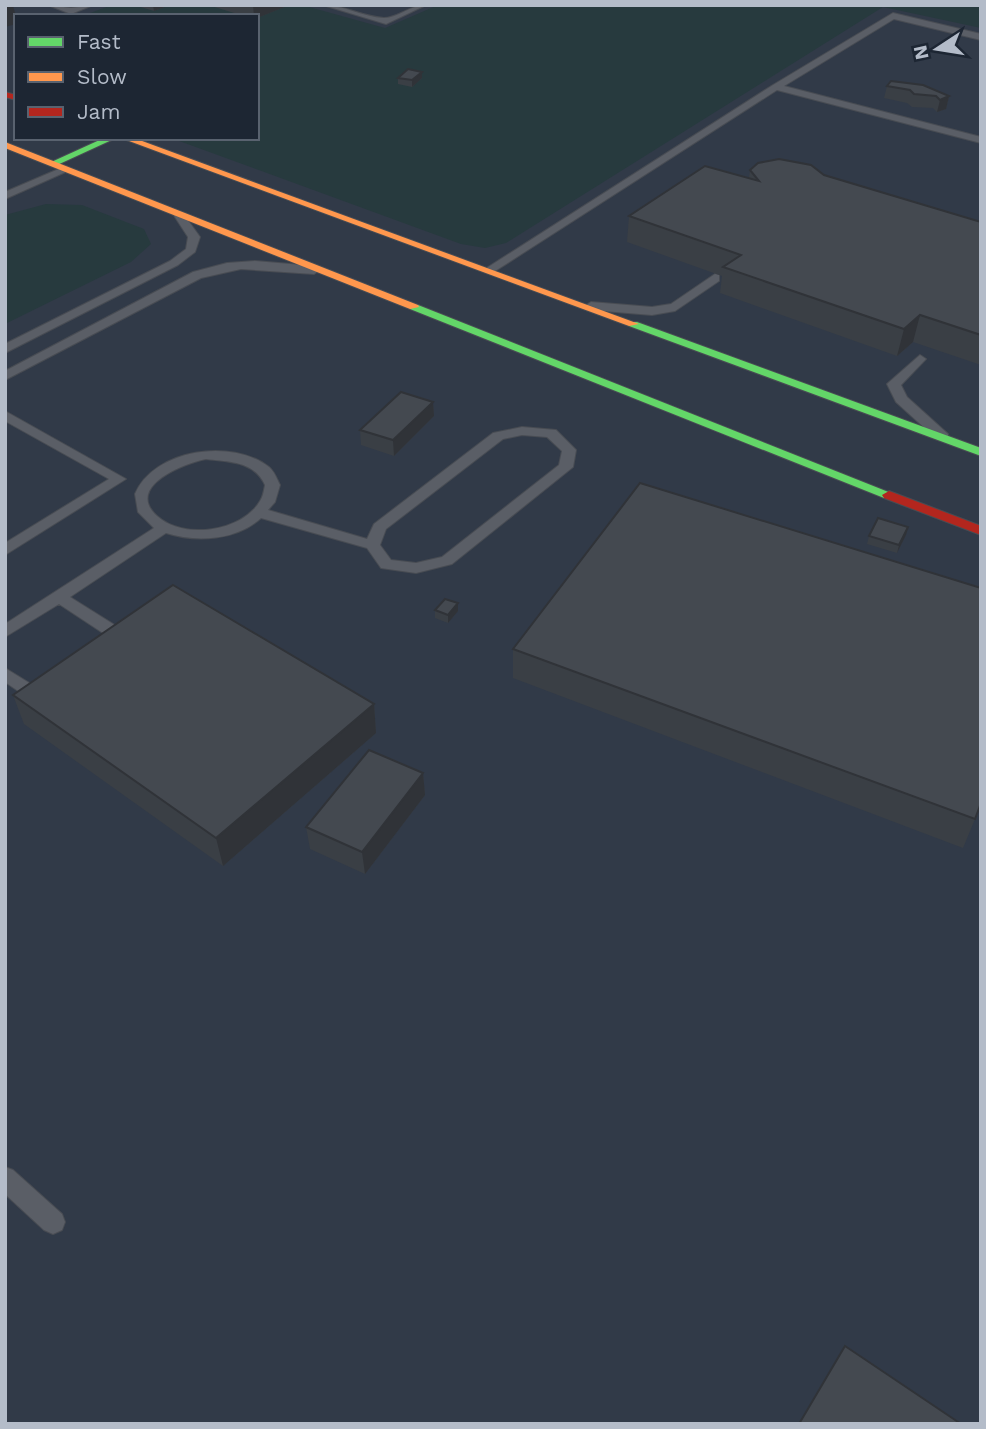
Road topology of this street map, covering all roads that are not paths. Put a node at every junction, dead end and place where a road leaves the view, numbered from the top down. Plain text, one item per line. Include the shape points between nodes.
1 (52, 5) edge
2 (89, 5) edge
3 (327, 5) edge
4 (422, 5) edge
5 (981, 37) edge
6 (776, 87) junction
7 (108, 140) edge
8 (130, 140) edge
9 (981, 140) edge
10 (5, 145) edge
11 (59, 167) junction
12 (5, 195) edge
13 (178, 214) junction
14 (321, 270) junction
15 (488, 271) junction
16 (715, 278) dead end
17 (468, 285) dead end
18 (449, 299) dead end
19 (580, 305) junction
20 (429, 313) junction
21 (5, 349) edge
22 (920, 359) dead end
23 (5, 376) edge
24 (5, 415) edge
25 (946, 439) junction
26 (981, 452) edge
27 (150, 479) junction
28 (119, 480) junction
29 (261, 513) junction
30 (164, 528) junction
31 (981, 531) edge
32 (372, 545) junction
33 (5, 551) edge
34 (59, 597) junction
35 (5, 632) edge
36 (115, 633) edge
37 (5, 674) edge
38 (33, 693) edge
39 (5, 1178) edge
40 (53, 1222) dead end

1 - 2 lane via 71,12
3 - 4 lane via 386,21
5 - 6 lane via 893,16
6 - 9 lane
6 - 15 lane
7 - 11 street
8 - 15 street
10 - 11 street
11 - 12 lane
11 - 13 street
13 - 14 street
13 - 21 lane via 194,237 191,250
14 - 20 street
14 - 23 lane via 246,262 221,265
15 - 17 street
15 - 19 street
16 - 19 lane via 675,307 652,311
18 - 20 street
19 - 25 street
20 - 31 street
22 - 25 lane via 894,384 901,399
24 - 28 lane
25 - 26 street
27 - 28 lane
27 - 29 lane via 184,459 228,455 247,459 271,477 271,501
27 - 30 lane via 142,492 142,506 149,519
28 - 33 lane
29 - 30 lane via 226,531 182,533
29 - 32 lane
30 - 34 lane
32 - 32 lane via 379,527 498,436 522,431 551,433 569,450 566,467 447,561 416,568 386,564
34 - 35 lane
34 - 36 lane
37 - 38 lane
39 - 40 lane

